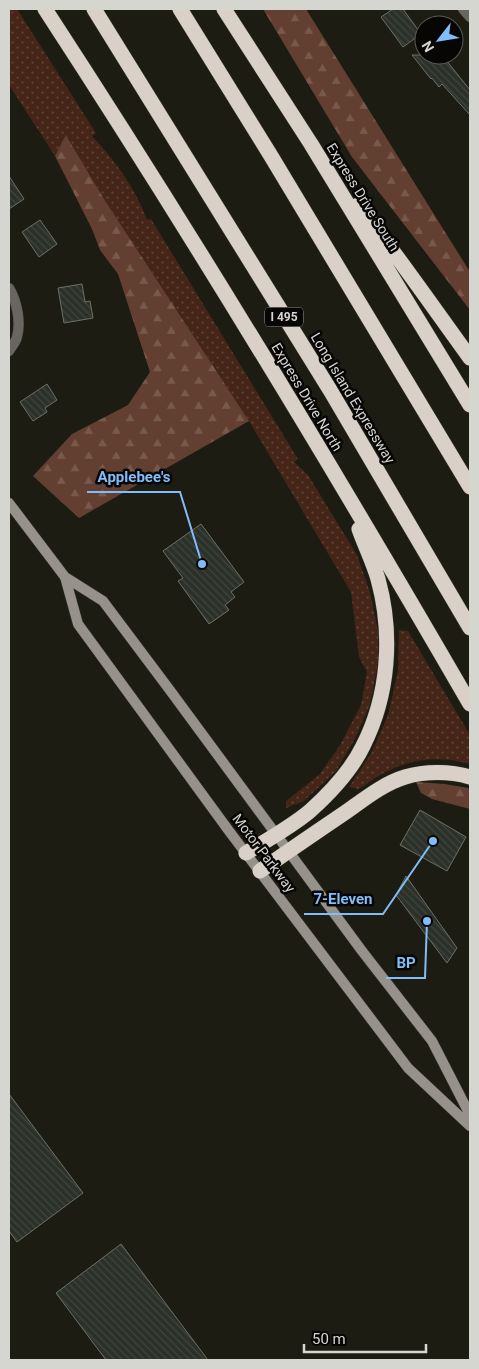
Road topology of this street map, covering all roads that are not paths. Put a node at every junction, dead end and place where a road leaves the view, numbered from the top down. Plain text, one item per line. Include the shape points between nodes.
1 (45, 9) edge
2 (94, 9) edge
3 (180, 9) edge
4 (224, 9) edge
5 (463, 9) edge
6 (470, 17) edge
7 (311, 144) junction
8 (9, 288) edge
9 (9, 351) edge
10 (470, 358) edge
11 (470, 404) edge
12 (342, 487) junction
13 (470, 487) edge
14 (9, 503) edge
15 (65, 577) junction
16 (470, 628) edge
17 (470, 704) edge
18 (470, 777) edge
19 (276, 834) junction
20 (289, 851) junction
21 (246, 853) junction
22 (260, 871) junction
23 (470, 1115) edge
24 (470, 1126) edge

1 - 12 highway, Express Drive North via 188,234
2 - 16 highway, Long Island Expressway / I 495 via 330,390
3 - 13 highway
4 - 7 highway, Express Drive South
5 - 6 street
7 - 10 highway via 387,241
7 - 11 highway, Express Drive South
8 - 9 street via 15,297 18,321 17,337
12 - 17 highway, Express Drive North
12 - 19 highway via 375,570 384,609 387,654 382,696 363,747 353,763 320,802
14 - 15 main road, Motor Parkway
15 - 19 main road, Motor Parkway via 103,601
15 - 21 main road, Motor Parkway via 78,624
18 - 20 highway via 428,773 399,780 370,795
19 - 20 main road, Motor Parkway
19 - 21 highway
20 - 22 highway
20 - 23 main road, Motor Parkway via 432,1041
21 - 22 main road, Motor Parkway
22 - 24 main road, Motor Parkway via 408,1068

